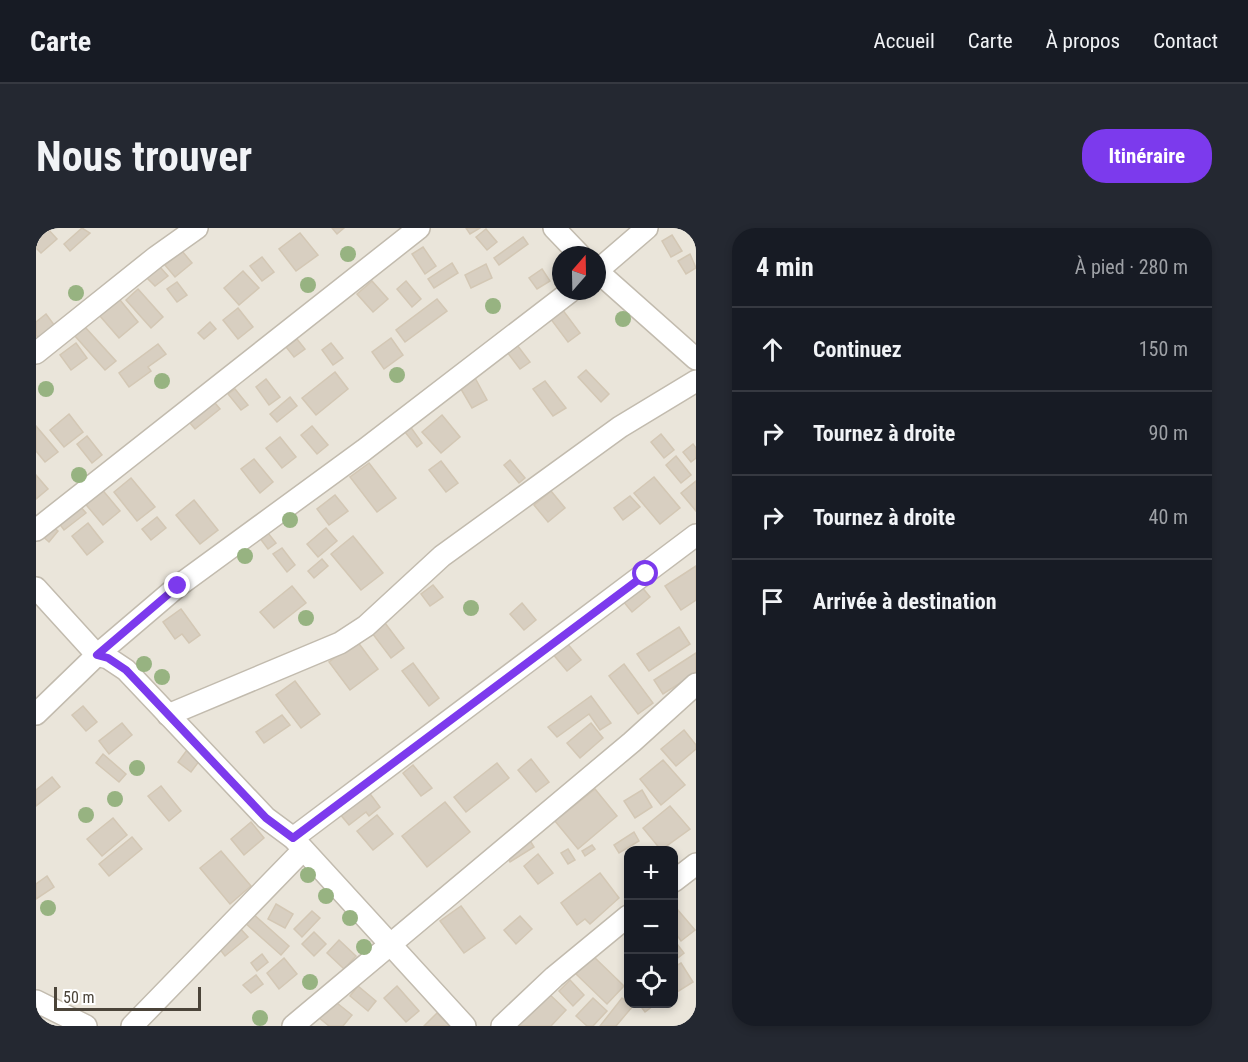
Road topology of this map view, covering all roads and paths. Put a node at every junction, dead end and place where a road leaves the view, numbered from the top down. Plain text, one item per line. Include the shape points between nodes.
1 (197, 228) edge
2 (419, 228) edge
3 (554, 228) edge
4 (647, 228) edge
5 (571, 246) edge
6 (606, 263) edge
7 (606, 279) edge
8 (559, 300) edge
9 (36, 353) edge
10 (696, 359) edge
11 (696, 381) edge
12 (36, 530) edge
13 (696, 535) edge
14 (36, 588) edge
15 (97, 655) junction
16 (696, 684) edge
17 (36, 714) edge
18 (168, 715) junction
19 (298, 844) junction
20 (696, 864) edge
21 (678, 878) edge
22 (624, 919) edge
23 (388, 944) junction
24 (36, 1001) edge
25 (56, 1012) junction
26 (36, 1021) edge
27 (86, 1026) edge
28 (132, 1026) edge
29 (293, 1026) edge
30 (465, 1026) edge
31 (502, 1026) edge

1 - 9 street
2 - 12 street
3 - 5 street
4 - 6 street
7 - 10 street
8 - 15 street via 178,586
11 - 18 street via 620,427 442,556 366,626 340,643
13 - 19 street
14 - 15 street
15 - 17 street
15 - 18 street via 126,670
16 - 23 street via 632,742
18 - 19 street via 266,818
19 - 23 street
19 - 28 street
20 - 21 street
22 - 31 street
23 - 29 street
23 - 30 street
24 - 25 street
25 - 26 street
25 - 27 street

